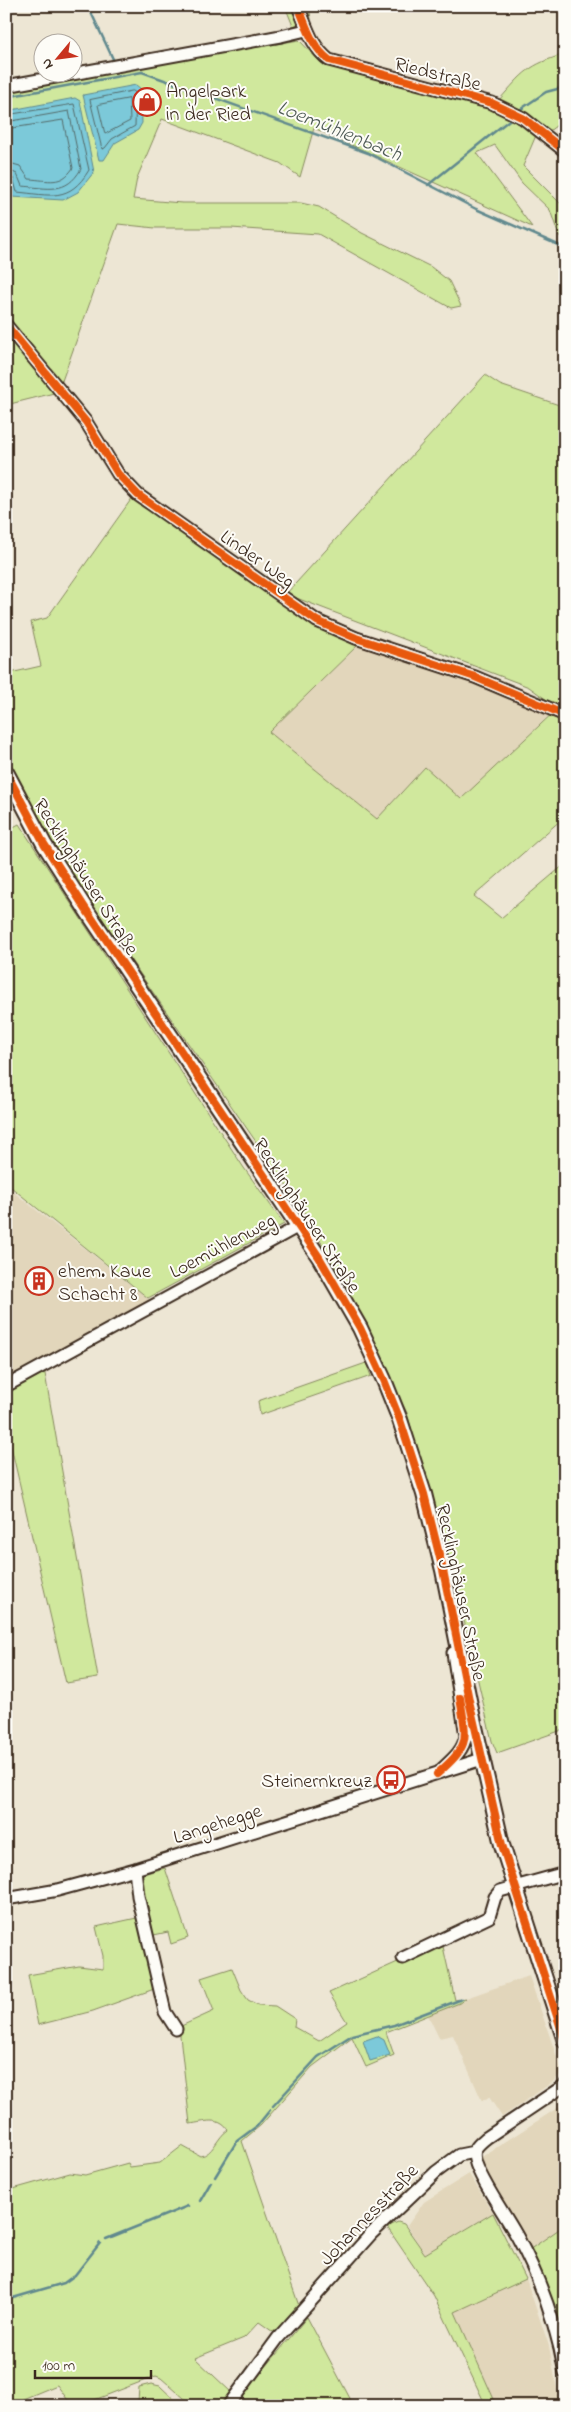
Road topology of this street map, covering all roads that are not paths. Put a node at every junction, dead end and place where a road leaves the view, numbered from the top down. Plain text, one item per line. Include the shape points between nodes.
1 (298, 6) edge
2 (306, 30) junction
3 (6, 86) edge
4 (565, 151) edge
5 (6, 325) edge
6 (565, 715) edge
7 (6, 772) edge
8 (299, 1226) junction
9 (6, 1386) edge
10 (455, 1629) junction
11 (482, 1759) junction
12 (436, 1774) junction
13 (135, 1869) junction
14 (565, 1873) edge
15 (514, 1886) junction
16 (6, 1899) edge
17 (403, 1958) dead end
18 (176, 2029) dead end
19 (565, 2041) edge
20 (565, 2085) edge
21 (474, 2152) junction
22 (565, 2373) edge
23 (228, 2406) edge

1 - 2 street, Riedstraße
2 - 3 street
2 - 4 street, Riedstraße via 319,52 329,60 492,103 516,114
5 - 6 street, Linder Weg via 86,422 118,474 138,495 317,621 356,638 475,677
7 - 8 main road, Recklinghäuser Straße via 44,844 85,908
8 - 9 street, Loemühlenweg
8 - 10 main road, Recklinghäuser Straße via 360,1328 400,1420 424,1494
10 - 11 main road, Recklinghäuser Straße
10 - 12 street via 452,1646 466,1736 464,1746 455,1758
11 - 12 street, Langehegge
11 - 15 main road, Recklinghäuser Straße
12 - 13 street, Langehegge
13 - 16 street, Langehegge via 58,1890
13 - 18 street via 138,1896 165,2012
14 - 15 street
15 - 17 street via 500,1891 495,1897 489,1917
15 - 19 main road, Recklinghäuser Straße
20 - 21 street, Johannesstraße via 486,2138
21 - 22 street via 476,2164 516,2233 536,2277 550,2314
21 - 23 street, Johannesstraße via 459,2156 436,2172 371,2234 278,2338

